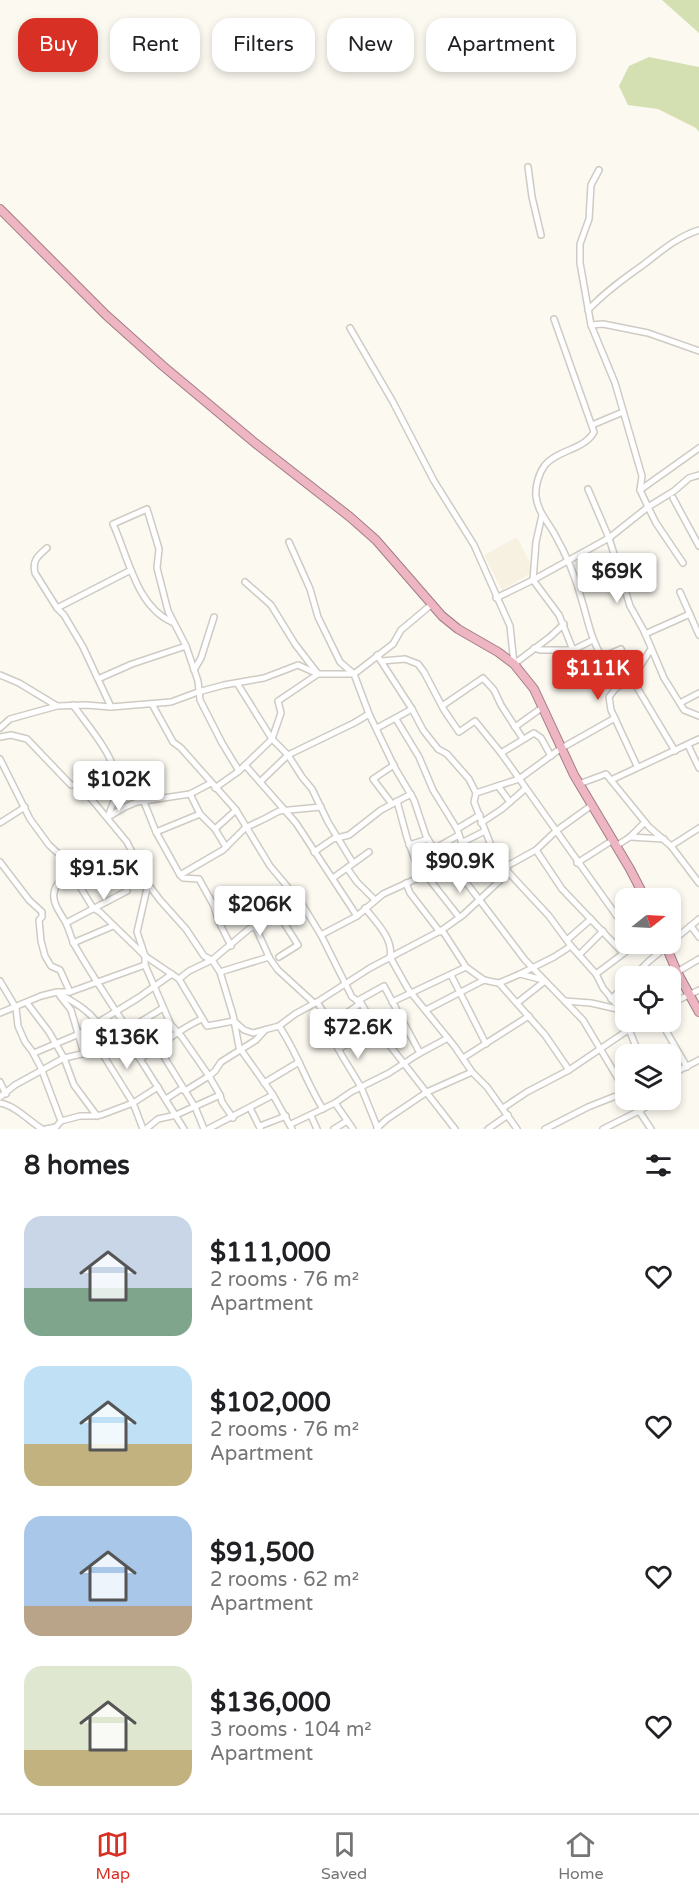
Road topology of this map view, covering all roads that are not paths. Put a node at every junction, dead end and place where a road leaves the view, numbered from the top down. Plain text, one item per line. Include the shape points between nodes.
1 (528, 167) dead end
2 (598, 170) dead end
3 (0, 209) edge
4 (699, 230) edge
5 (541, 235) dead end
6 (588, 310) junction
7 (554, 319) dead end
8 (591, 325) junction
9 (350, 328) dead end
10 (699, 351) edge
11 (623, 412) junction
12 (592, 425) junction
13 (699, 448) edge
14 (699, 475) edge
15 (588, 489) dead end
16 (640, 490) junction
17 (673, 498) dead end
18 (648, 507) junction
19 (542, 515) junction
20 (609, 538) junction
21 (289, 543) dead end
22 (699, 546) edge
23 (47, 548) dead end
24 (567, 561) junction
25 (684, 563) dead end
26 (131, 570) junction
27 (533, 580) junction
28 (245, 582) dead end
29 (680, 592) dead end
30 (496, 598) junction
31 (432, 604) junction
32 (57, 608) junction
33 (690, 614) junction
34 (214, 617) dead end
35 (172, 622) junction
36 (564, 624) junction
37 (645, 634) junction
38 (699, 635) edge
39 (593, 640) junction
40 (186, 646) junction
41 (534, 648) junction
42 (651, 649) junction
43 (573, 650) junction
44 (377, 655) junction
45 (602, 657) junction
46 (382, 661) junction
47 (514, 663) junction
48 (194, 670) junction
49 (318, 674) junction
50 (354, 674) junction
51 (3, 676) edge
52 (98, 679) junction
53 (633, 679) junction
54 (567, 680) dead end
55 (0, 683) edge
56 (237, 683) junction
57 (198, 692) junction
58 (699, 693) edge
59 (680, 703) junction
60 (152, 704) junction
61 (73, 705) junction
62 (57, 706) junction
63 (442, 706) junction
64 (111, 707) junction
65 (543, 707) junction
66 (412, 710) junction
67 (369, 714) junction
68 (699, 717) edge
69 (615, 718) junction
70 (396, 719) junction
71 (515, 727) junction
72 (0, 728) edge
73 (377, 728) junction
74 (0, 737) edge
75 (272, 739) junction
76 (523, 739) junction
77 (699, 739) edge
78 (688, 745) junction
79 (560, 749) junction
80 (675, 751) junction
81 (501, 753) junction
82 (288, 755) junction
83 (551, 756) junction
84 (0, 759) edge
85 (245, 765) junction
86 (394, 765) junction
87 (637, 766) junction
88 (699, 768) edge
89 (239, 771) junction
90 (519, 779) junction
91 (611, 780) junction
92 (260, 782) junction
93 (579, 784) junction
94 (213, 785) junction
95 (498, 786) junction
96 (525, 789) junction
97 (190, 794) junction
98 (411, 794) junction
99 (476, 794) junction
100 (144, 802) junction
101 (510, 802) junction
102 (394, 803) junction
103 (592, 805) junction
104 (25, 807) junction
105 (321, 807) junction
106 (236, 810) junction
107 (284, 811) junction
108 (200, 814) junction
109 (480, 815) junction
110 (108, 817) junction
111 (645, 822) junction
112 (0, 823) edge
113 (481, 823) junction
114 (245, 828) junction
115 (699, 828) edge
116 (215, 829) junction
117 (485, 831) junction
118 (556, 831) junction
119 (156, 832) junction
120 (458, 832) junction
121 (630, 837) junction
122 (338, 838) junction
123 (428, 839) junction
124 (664, 839) junction
125 (461, 843) junction
126 (615, 843) junction
127 (409, 845) junction
128 (671, 846) junction
129 (226, 847) junction
130 (434, 849) junction
131 (536, 850) junction
132 (314, 852) junction
133 (369, 852) dead end
134 (440, 855) junction
135 (0, 862) edge
136 (577, 862) junction
137 (350, 866) junction
138 (71, 872) junction
139 (459, 873) junction
140 (508, 873) junction
141 (420, 874) junction
142 (180, 875) junction
143 (333, 878) junction
144 (699, 882) edge
145 (406, 883) junction
146 (148, 884) junction
147 (640, 888) edge
148 (127, 891) dead end
149 (375, 900) junction
150 (480, 900) junction
151 (302, 903) junction
152 (93, 908) junction
153 (365, 908) junction
154 (615, 914) edge
155 (279, 915) junction
156 (357, 916) junction
157 (459, 917) junction
158 (591, 919) junction
159 (699, 919) edge
160 (66, 923) junction
161 (113, 926) junction
162 (255, 926) junction
163 (691, 926) junction
164 (441, 931) junction
165 (603, 931) junction
166 (681, 934) edge
167 (321, 935) junction
168 (699, 937) edge
169 (567, 940) junction
170 (73, 943) junction
171 (615, 944) edge
172 (231, 946) junction
173 (571, 946) junction
174 (622, 954) edge
175 (659, 954) edge
176 (579, 955) junction
177 (145, 956) junction
178 (269, 957) junction
179 (279, 957) dead end
180 (390, 957) junction
181 (699, 959) edge
182 (212, 960) junction
183 (145, 965) junction
184 (648, 966) edge
185 (466, 967) junction
186 (533, 968) junction
187 (681, 970) edge
188 (220, 972) junction
189 (172, 974) junction
190 (520, 974) junction
191 (596, 974) junction
192 (451, 975) junction
193 (179, 979) junction
194 (681, 979) edge
195 (484, 980) junction
196 (0, 981) edge
197 (545, 981) junction
198 (499, 982) junction
199 (97, 983) junction
200 (346, 984) junction
201 (154, 988) junction
202 (699, 990) edge
203 (57, 992) junction
204 (70, 992) junction
205 (410, 992) junction
206 (460, 992) junction
207 (689, 994) junction
208 (615, 995) edge
209 (681, 998) edge
210 (611, 999) junction
211 (563, 1000) junction
212 (316, 1002) junction
213 (359, 1002) junction
214 (392, 1002) junction
215 (27, 1003) junction
216 (517, 1003) junction
217 (615, 1003) edge
218 (16, 1008) junction
219 (163, 1008) junction
220 (615, 1008) edge
221 (116, 1010) junction
222 (426, 1010) junction
223 (699, 1012) edge
224 (0, 1013) edge
225 (530, 1016) junction
226 (202, 1019) junction
227 (142, 1021) junction
228 (234, 1021) junction
229 (98, 1023) junction
230 (279, 1026) junction
231 (328, 1026) junction
232 (266, 1029) junction
233 (377, 1029) junction
234 (129, 1031) junction
235 (177, 1032) junction
236 (624, 1032) edge
237 (667, 1032) edge
238 (79, 1034) junction
239 (448, 1038) junction
240 (123, 1039) junction
241 (56, 1043) junction
242 (112, 1044) junction
243 (486, 1044) junction
244 (159, 1047) junction
245 (599, 1048) junction
246 (338, 1049) junction
247 (100, 1050) junction
248 (241, 1050) junction
249 (34, 1053) junction
250 (420, 1053) junction
251 (84, 1054) junction
252 (64, 1058) junction
253 (463, 1058) junction
254 (140, 1059) junction
255 (699, 1060) edge
256 (299, 1062) junction
257 (404, 1064) junction
258 (687, 1067) junction
259 (41, 1070) junction
260 (569, 1070) junction
261 (681, 1070) edge
262 (472, 1072) junction
263 (615, 1074) edge
264 (209, 1076) junction
265 (0, 1082) edge
266 (264, 1083) junction
267 (361, 1087) junction
268 (158, 1088) junction
269 (185, 1091) junction
270 (427, 1092) junction
271 (6, 1094) junction
272 (220, 1095) junction
273 (273, 1095) junction
274 (615, 1096) edge
275 (0, 1097) edge
276 (166, 1099) junction
277 (0, 1103) edge
278 (133, 1103) junction
279 (335, 1103) junction
280 (195, 1107) junction
281 (250, 1108) junction
282 (503, 1108) junction
283 (323, 1109) junction
284 (639, 1111) joint
285 (176, 1115) junction
286 (508, 1115) junction
287 (97, 1116) junction
288 (286, 1116) junction
289 (310, 1116) junction
290 (233, 1118) junction
291 (62, 1121) junction
292 (347, 1121) junction
293 (291, 1127) edge
294 (56, 1128) edge
295 (260, 1128) edge
296 (378, 1128) edge
297 (44, 1129) edge
298 (144, 1129) edge
299 (184, 1129) edge
300 (206, 1129) edge
301 (317, 1129) edge
302 (334, 1129) edge
303 (352, 1129) edge
304 (454, 1129) edge
305 (488, 1129) edge
306 (517, 1129) edge
307 (545, 1129) edge
308 (603, 1129) edge
309 (651, 1129) edge

1 - 5 street
2 - 6 street via 591,185 589,219 580,244
3 - 31 highway via 163,366 376,540
4 - 6 street via 663,248 606,291
6 - 8 street
7 - 12 street
8 - 10 street via 648,333
8 - 11 street
9 - 30 street via 471,540
11 - 12 street
11 - 16 street via 642,476
12 - 19 street via 591,436 545,464 536,495
13 - 16 street
14 - 18 street
15 - 20 street
16 - 18 street
17 - 22 street
18 - 20 street
18 - 25 street
19 - 24 street
19 - 27 street
20 - 24 street
20 - 37 street via 630,606
21 - 50 street via 331,645 340,662
23 - 32 street via 35,558 33,567
24 - 27 street
24 - 39 street
26 - 32 street
26 - 35 street via 149,603
26 - 35 street via 113,524 147,509 159,549 157,568
27 - 30 street
27 - 36 street
28 - 49 street via 271,605
29 - 33 street
30 - 47 street via 510,626
31 - 44 street
31 - 47 highway via 458,629
32 - 52 street via 83,647
33 - 37 street
33 - 38 street
34 - 48 street
35 - 40 street
36 - 41 street
36 - 43 street
37 - 42 street
39 - 43 street
39 - 45 street
40 - 48 street
40 - 52 street
41 - 43 street
41 - 47 street
42 - 53 street
42 - 59 street
44 - 46 street
44 - 50 street
45 - 53 street via 621,649
45 - 54 street via 599,663
46 - 63 street via 405,659 418,664
46 - 66 street
47 - 65 highway
48 - 57 street
49 - 50 street
49 - 56 street via 298,664 264,678
49 - 75 street via 278,701 281,713
50 - 67 street
51 - 55 street
51 - 62 street
52 - 64 street
53 - 69 street via 609,697
53 - 80 street
56 - 57 street
56 - 75 street
57 - 60 street
57 - 89 street
58 - 59 street
59 - 68 street via 684,710
60 - 64 street
60 - 94 street via 173,742
61 - 62 street
61 - 64 street
61 - 110 street via 116,775 117,788
62 - 72 street via 10,719
63 - 71 street via 483,678
63 - 81 street via 459,732 475,721
65 - 71 street
65 - 79 highway
66 - 70 street
66 - 99 street via 432,742 469,779
67 - 73 street
67 - 82 street
69 - 79 street
69 - 87 street
70 - 73 street
70 - 120 street
71 - 76 street
73 - 86 street
74 - 110 street via 27,739
75 - 82 street
75 - 85 street
76 - 81 street
76 - 83 street via 537,734
77 - 78 street
78 - 80 street
78 - 88 street
79 - 83 street
79 - 93 highway
80 - 87 street
81 - 90 street
82 - 92 street
82 - 105 street
83 - 90 street
84 - 104 street
85 - 89 street
85 - 92 street
86 - 98 street
86 - 102 street via 373,779
87 - 91 street
89 - 94 street
90 - 95 street
90 - 96 street
91 - 93 street via 603,774
91 - 111 street
92 - 107 street
93 - 103 highway
94 - 97 street
94 - 106 street
95 - 99 street
95 - 101 street
96 - 101 street
96 - 118 street
97 - 100 street
97 - 108 street
98 - 102 street
98 - 123 street
99 - 109 street via 474,802
100 - 110 street
100 - 119 street
101 - 113 street
102 - 122 street via 349,835
102 - 127 street
103 - 118 street
103 - 126 highway
104 - 112 street
104 - 138 street
105 - 107 street
105 - 122 street
106 - 114 street
106 - 116 street
107 - 114 street
107 - 132 street
108 - 116 street
108 - 119 street
109 - 113 street
109 - 120 street
110 - 146 street via 128,842
111 - 121 street
111 - 124 street
113 - 117 street
114 - 129 street
114 - 151 street via 270,866
115 - 128 street
116 - 129 street
117 - 125 street
117 - 140 street
118 - 131 street
118 - 136 street
119 - 142 street
120 - 125 street
120 - 130 street
121 - 124 street
121 - 126 street
122 - 132 street
122 - 137 street
123 - 127 street
123 - 130 street
124 - 128 street
125 - 139 street via 470,865
126 - 136 street
126 - 147 highway
127 - 141 street
128 - 144 street
129 - 142 street
130 - 134 street
131 - 140 street via 507,866
131 - 158 street via 562,890
132 - 143 street
133 - 137 street
134 - 139 street
134 - 141 street
135 - 204 street via 42,912 39,920 45,956 51,966 60,970
136 - 154 street
137 - 143 street
137 - 149 street via 357,882
138 - 152 street
138 - 160 street via 53,893
139 - 150 street
140 - 150 street
140 - 169 street
141 - 145 street
141 - 157 street via 426,875
142 - 172 street via 199,879
143 - 156 street
145 - 149 street
145 - 164 street
146 - 177 street via 137,932
146 - 182 street via 204,956
148 - 152 street
149 - 153 street
150 - 157 street
150 - 186 street
151 - 155 street
151 - 167 street
152 - 160 street
152 - 161 street
153 - 156 street
153 - 180 street via 387,939
155 - 162 street
155 - 179 street via 298,945
156 - 167 street
157 - 164 street
158 - 165 street
158 - 169 street
159 - 163 street
160 - 170 street
161 - 170 street
161 - 177 street
162 - 172 street
162 - 178 street
163 - 166 street
163 - 168 street
164 - 180 street
164 - 185 street
165 - 171 street
165 - 176 street
167 - 200 street
169 - 173 street
170 - 199 street
172 - 182 street
173 - 176 street
173 - 186 street
174 - 191 street
175 - 184 street
176 - 191 street
177 - 183 street
177 - 189 street
178 - 188 street
178 - 212 street via 278,970
180 - 200 street
180 - 205 street
181 - 187 street
182 - 188 street
182 - 193 street
183 - 199 street
183 - 201 street
185 - 192 street
185 - 195 street
186 - 190 street
186 - 197 street
188 - 228 street
189 - 193 street
189 - 201 street
190 - 197 street
190 - 198 street
191 - 210 street
192 - 205 street
192 - 206 street
193 - 226 street
194 - 207 highway
195 - 198 street
195 - 206 street
196 - 218 street
197 - 211 street
197 - 216 street
198 - 216 street
199 - 204 street
199 - 221 street
200 - 212 street
200 - 213 street via 352,998
201 - 219 street
201 - 221 street
202 - 207 street
203 - 204 street
203 - 215 street
203 - 229 street
203 - 238 street via 71,1010
205 - 214 street
205 - 222 street
206 - 222 street
206 - 243 street
207 - 209 street
207 - 223 highway
208 - 210 street
210 - 217 street
211 - 220 street
211 - 245 street via 583,1020
212 - 230 street
212 - 231 street via 328,1019
213 - 214 street via 384,986
213 - 231 street
213 - 233 street
214 - 250 street
215 - 218 street
215 - 241 street
216 - 225 street
218 - 224 street
218 - 249 street via 18,1026
219 - 227 street
219 - 235 street
221 - 229 street
221 - 234 street
222 - 239 street
225 - 243 street
225 - 260 street
226 - 228 street via 207,1026
226 - 235 street
227 - 234 street
227 - 244 street
228 - 232 street via 253,1033
228 - 248 street
229 - 238 street
229 - 242 street
230 - 232 street
230 - 256 street
231 - 246 street
232 - 248 street
233 - 246 street
233 - 257 street
234 - 240 street
235 - 244 street
235 - 264 street
236 - 245 street
237 - 258 street
238 - 241 street
238 - 251 street
239 - 250 street
239 - 253 street
240 - 242 street
240 - 254 street
241 - 249 street
241 - 252 street
242 - 247 street
243 - 253 street
244 - 254 street
244 - 269 street
245 - 260 street
245 - 263 street
246 - 267 street
247 - 251 street
247 - 278 street
248 - 264 street via 221,1062
248 - 266 street
249 - 259 street
250 - 257 street
251 - 252 street
252 - 259 street
252 - 287 street via 74,1085
253 - 262 street
254 - 268 street
255 - 258 street
256 - 266 street
256 - 283 street
257 - 267 street
257 - 270 street
258 - 261 street
259 - 271 street
259 - 291 street
260 - 282 street
262 - 270 street
262 - 282 street
264 - 269 street
264 - 272 street
265 - 271 street
266 - 273 street
267 - 279 street
267 - 296 street
268 - 276 street
268 - 278 street
269 - 276 street via 181,1089
269 - 280 street
270 - 296 street
270 - 304 street
271 - 275 street
272 - 280 street
272 - 290 street
273 - 281 street
273 - 288 street
274 - 307 street
276 - 285 street
277 - 297 street via 8,1104
278 - 287 street
278 - 298 street
279 - 283 street
279 - 292 street
280 - 285 street
280 - 300 street
281 - 290 street
281 - 295 street
282 - 286 street
283 - 289 street
284 - 308 street
284 - 309 street
285 - 298 street via 158,1119
285 - 299 street
286 - 305 street
286 - 306 street
287 - 291 street
288 - 293 street
288 - 295 street
289 - 293 street
289 - 301 street
290 - 300 street
291 - 294 street
292 - 302 street
292 - 303 street
294 - 297 street

